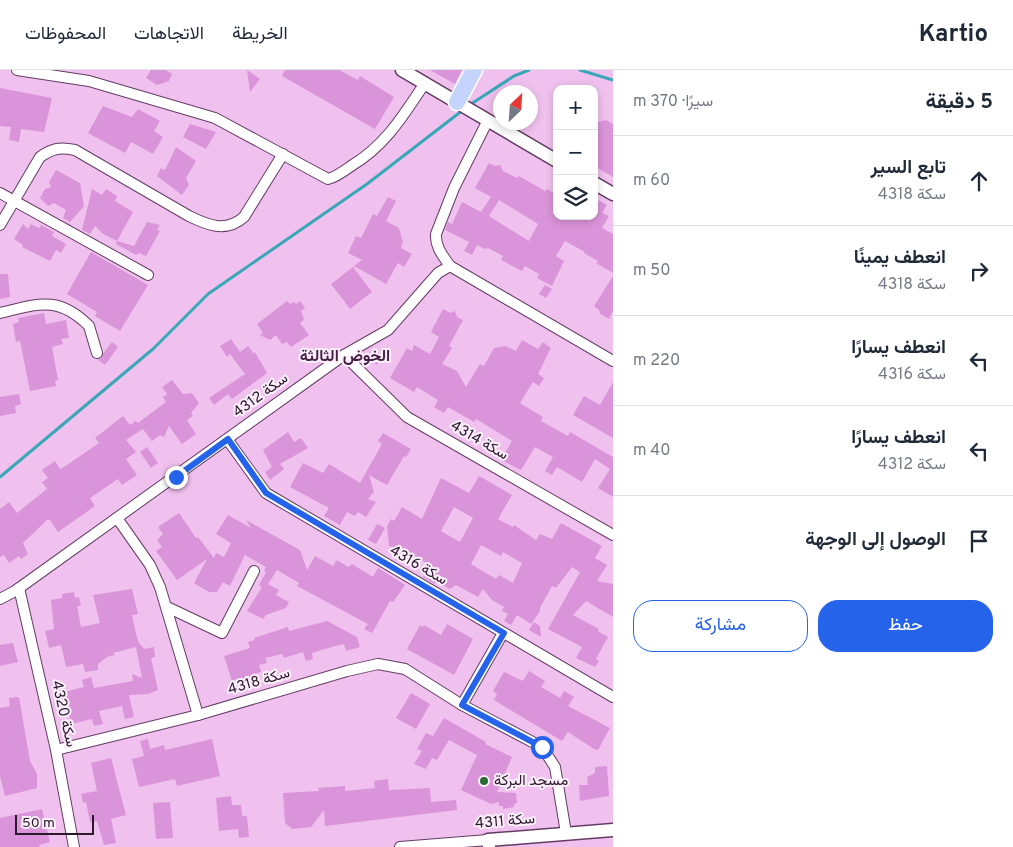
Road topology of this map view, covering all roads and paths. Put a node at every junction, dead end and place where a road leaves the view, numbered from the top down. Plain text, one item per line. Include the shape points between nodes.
1 (17, 70) edge
2 (402, 70) edge
3 (474, 70) edge
4 (425, 84) junction
5 (457, 102) junction
6 (488, 120) junction
7 (283, 154) junction
8 (553, 159) edge
9 (598, 185) edge
10 (0, 193) edge
11 (613, 194) edge
12 (14, 201) junction
13 (0, 225) edge
14 (450, 266) junction
15 (148, 275) dead end
16 (0, 313) edge
17 (97, 353) dead end
18 (344, 355) junction
19 (613, 360) edge
20 (228, 439) junction
21 (117, 518) junction
22 (613, 535) edge
23 (254, 571) dead end
24 (19, 588) junction
25 (0, 598) edge
26 (167, 606) junction
27 (504, 633) junction
28 (613, 697) edge
29 (462, 705) junction
30 (198, 715) junction
31 (56, 750) junction
32 (613, 830) edge
33 (566, 833) junction
34 (488, 844) edge
35 (74, 847) edge
36 (400, 847) edge

1 - 7 street via 89,81 202,114 227,123
2 - 4 street
3 - 5 main road
4 - 5 street
4 - 7 street via 381,145 334,177 321,177
5 - 6 street
6 - 8 street
6 - 14 street via 454,188 436,234 439,252
7 - 12 street via 244,217 236,223 222,226 207,225 75,150 62,147 51,149 40,157
9 - 11 street
10 - 12 street
12 - 13 street
12 - 15 street
14 - 18 street, سكة 4312 via 438,273 388,330
14 - 19 street
16 - 17 street via 57,304 89,326
18 - 20 street, سكة 4312
18 - 22 street, سكة 4314 via 407,418
20 - 21 street, سكة 4312
20 - 27 street, سكة 4316 via 266,493
21 - 24 street, سكة 4312
21 - 26 street via 150,565
23 - 26 street via 222,633
24 - 25 street, سكة 4312
24 - 31 street, سكة 4320
26 - 30 street
27 - 28 street, سكة 4316
27 - 29 street
29 - 30 street, سكة 4318 via 405,669 378,664
29 - 33 street, سكة 4318 via 542,747 555,767
30 - 31 street, سكة 4318
31 - 35 street, سكة 4320
32 - 33 street, سكة 4311
33 - 34 street, سكة 4311
34 - 36 street, سكة 4311

